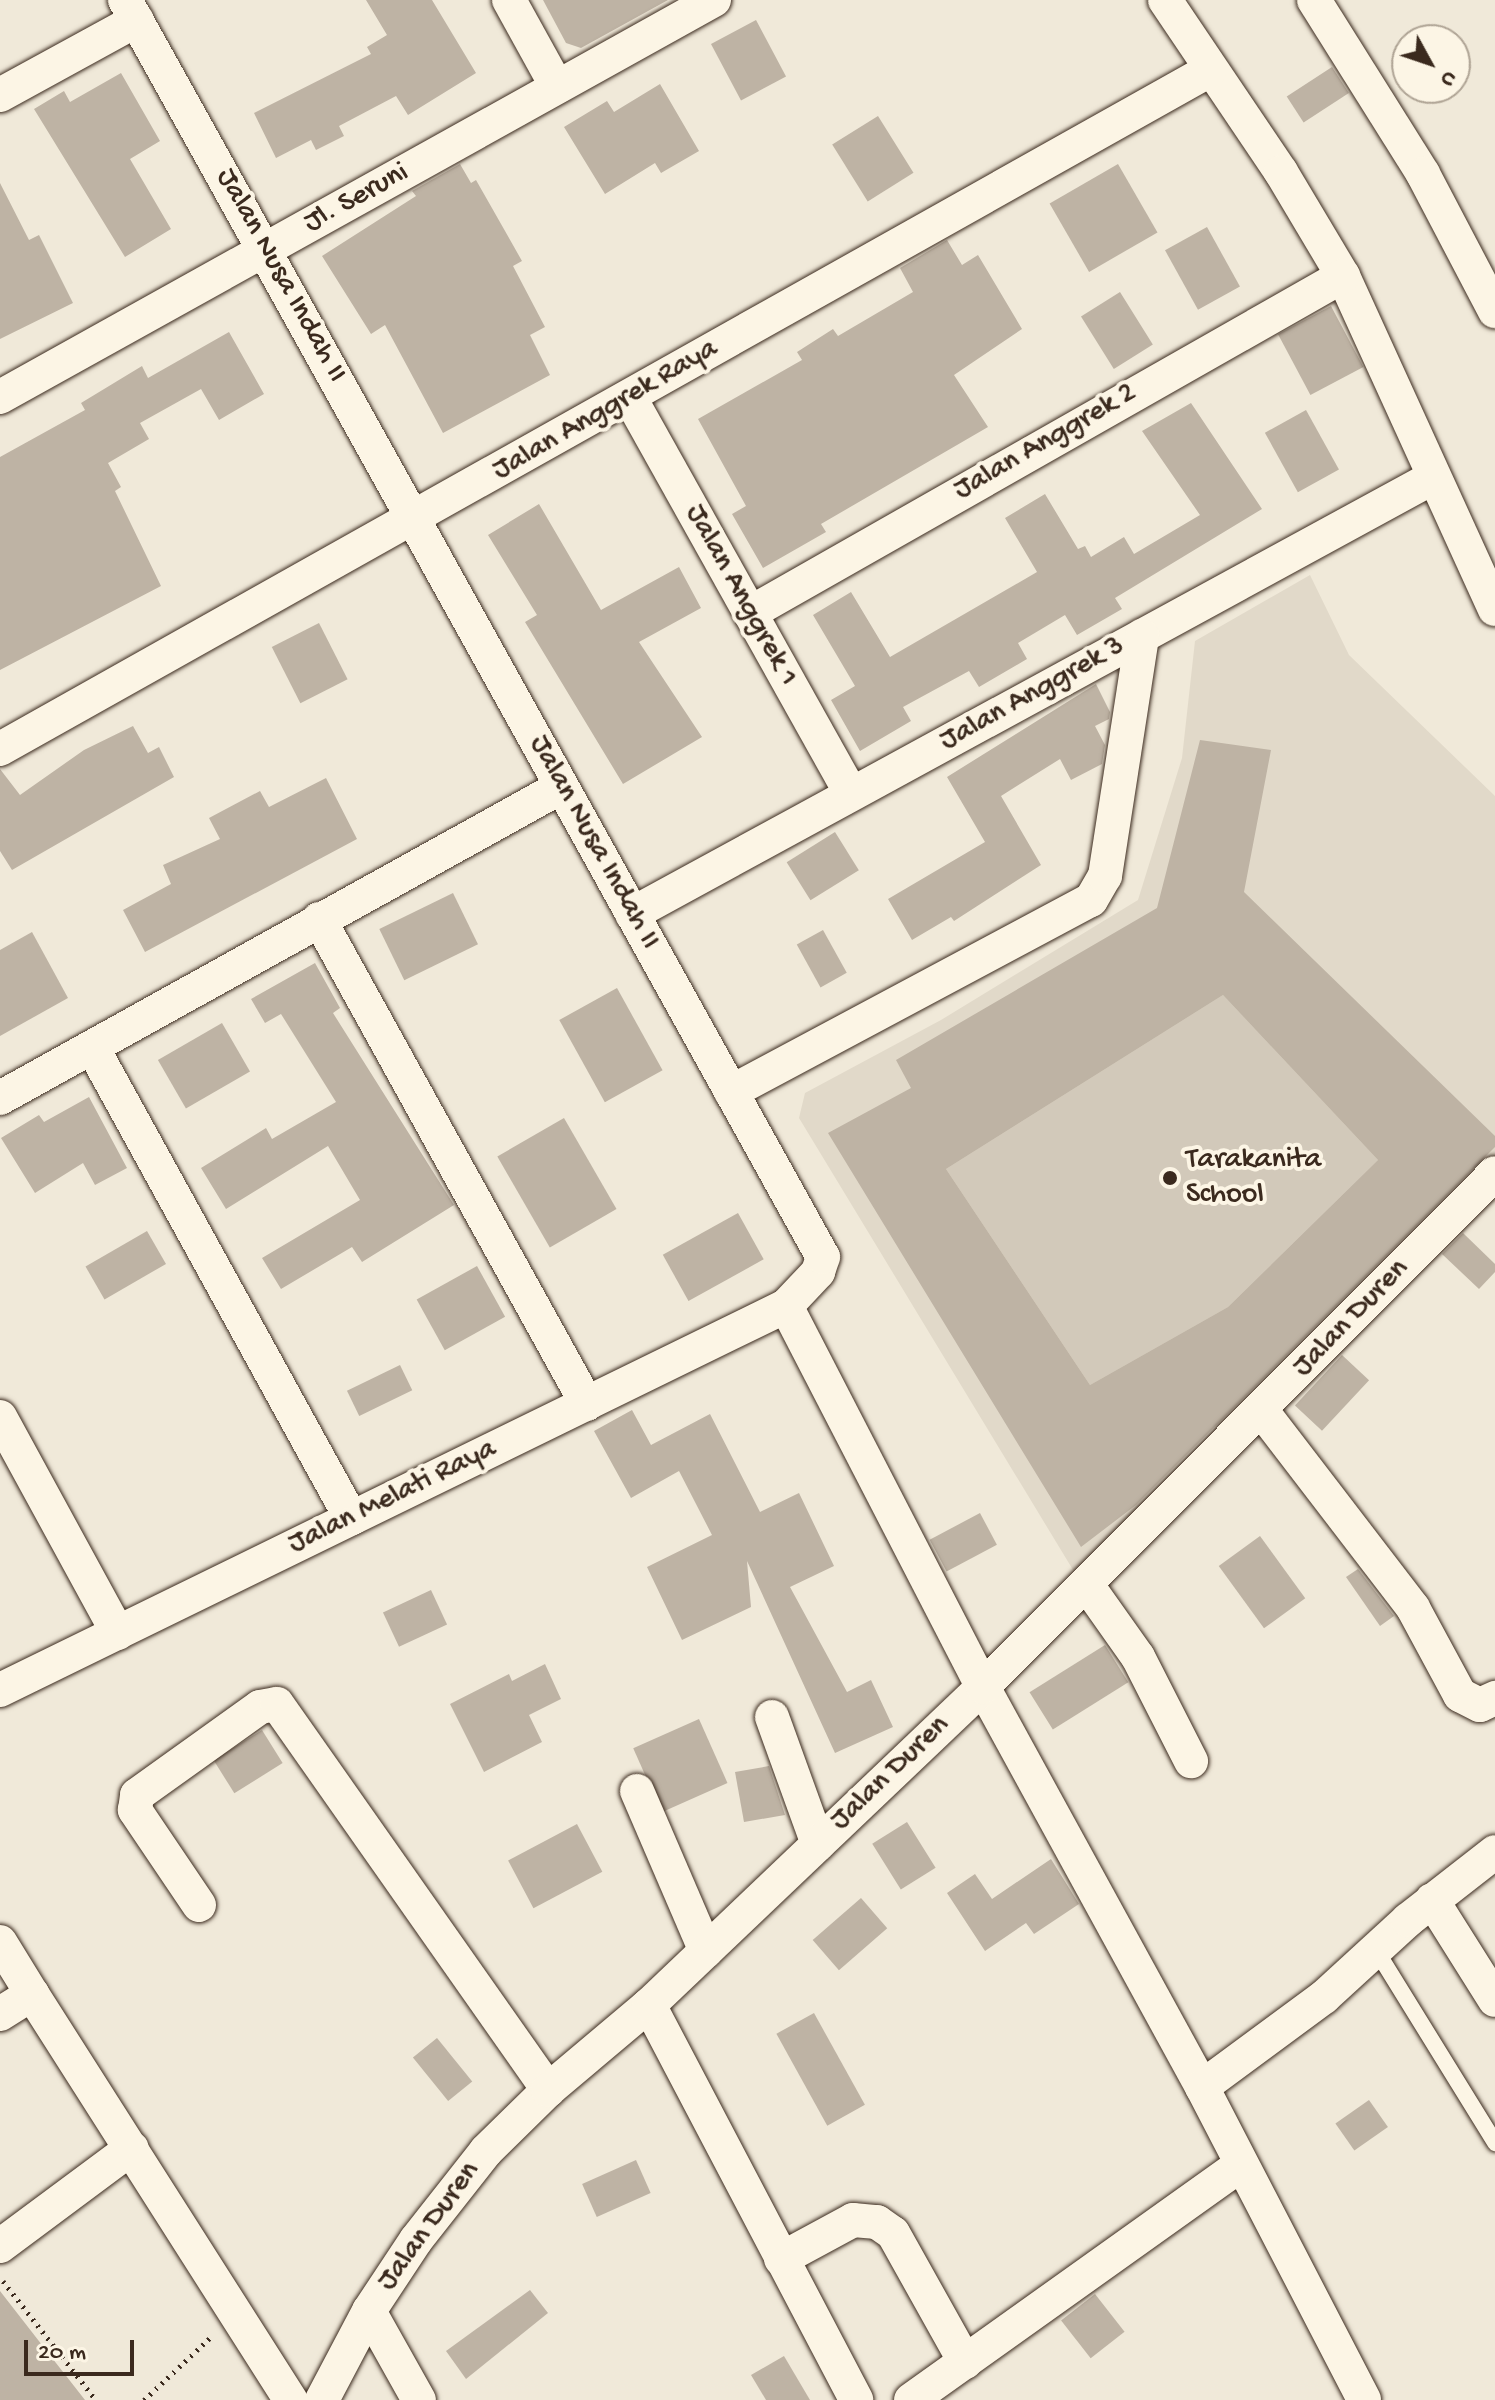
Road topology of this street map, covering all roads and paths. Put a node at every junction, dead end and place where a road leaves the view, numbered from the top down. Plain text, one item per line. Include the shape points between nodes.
1 (509, 0) edge
2 (714, 0) edge
3 (1165, 0) edge
4 (1314, 0) edge
5 (131, 10) edge
6 (1210, 70) junction
7 (557, 87) junction
8 (0, 95) edge
9 (266, 250) junction
10 (1485, 261) edge
11 (1343, 276) junction
12 (1495, 311) edge
13 (0, 397) edge
14 (630, 398) junction
15 (1434, 477) junction
16 (416, 519) junction
17 (1495, 609) edge
18 (750, 613) junction
19 (1142, 636) junction
20 (0, 749) edge
21 (561, 787) junction
22 (851, 794) junction
23 (632, 914) junction
24 (319, 919) junction
25 (92, 1047) junction
26 (731, 1092) junction
27 (0, 1098) edge
28 (1495, 1173) edge
29 (786, 1306) junction
30 (587, 1404) junction
31 (1262, 1411) junction
32 (0, 1417) edge
33 (351, 1518) junction
34 (1087, 1585) junction
35 (118, 1633) junction
36 (983, 1687) junction
37 (0, 1690) edge
38 (1495, 1698) edge
39 (772, 1717) dead end
40 (1191, 1761) dead end
41 (637, 1791) dead end
42 (818, 1844) junction
43 (1495, 1852) edge
44 (1432, 1900) junction
45 (199, 1905) dead end
46 (0, 1942) edge
47 (1376, 1950) junction
48 (706, 1951) junction
49 (32, 1994) junction
50 (1495, 2000) edge
51 (649, 2005) junction
52 (0, 2014) edge
53 (1202, 2087) junction
54 (548, 2090) junction
55 (1495, 2143) edge
56 (132, 2148) junction
57 (1241, 2165) junction
58 (0, 2246) edge
59 (781, 2259) junction
60 (0, 2276) edge
61 (369, 2311) junction
62 (236, 2313) junction
63 (965, 2362) junction
64 (96, 2400) edge
65 (144, 2400) edge
66 (291, 2400) edge
67 (322, 2400) edge
68 (419, 2400) edge
69 (856, 2400) edge
70 (911, 2400) edge
71 (1364, 2400) edge

1 - 7 street
2 - 7 street, Jl. Seruni
3 - 6 street
4 - 10 street via 1423,174
5 - 8 street
5 - 9 street, Jalan Nusa Indah II
6 - 11 street via 1281,172
6 - 14 street, Jalan Anggrek Raya
7 - 9 street, Jl. Seruni
9 - 13 street, Jl. Seruni
9 - 16 street, Jalan Nusa Indah II
10 - 12 street
11 - 15 street via 1395,380
11 - 18 street, Jalan Anggrek 2
14 - 16 street, Jalan Anggrek Raya
14 - 18 street, Jalan Anggrek 1
15 - 17 street
15 - 19 street, Jalan Anggrek 3
16 - 20 street, Jalan Anggrek Raya
16 - 21 street, Jalan Nusa Indah II
18 - 22 street, Jalan Anggrek 1
19 - 22 street, Jalan Anggrek 3
19 - 26 street via 1105,876 1091,900
21 - 23 street, Jalan Nusa Indah II
21 - 24 street
22 - 23 street, Jalan Anggrek 3
23 - 26 street, Jalan Nusa Indah II
24 - 25 street
24 - 30 street
25 - 27 street
25 - 33 street
26 - 29 street, Jalan Nusa Indah II via 823,1257 818,1272
28 - 31 street, Jalan Duren
29 - 30 street, Jalan Melati Raya
29 - 36 street
30 - 33 street, Jalan Melati Raya
31 - 34 street, Jalan Duren
31 - 38 street via 1413,1608 1460,1695 1480,1705
32 - 35 street
33 - 35 street, Jalan Melati Raya
34 - 36 street, Jalan Duren
34 - 40 street via 1138,1657
35 - 37 street, Jalan Melati Raya
36 - 42 street, Jalan Duren
36 - 53 street
39 - 42 street
41 - 48 street
42 - 48 street, Jalan Duren
43 - 44 street
44 - 47 street
44 - 50 street
45 - 54 street via 135,1810 137,1795 260,1707 277,1704
46 - 49 street
47 - 53 street via 1324,1997
47 - 55 lane
48 - 51 street, Jalan Duren
49 - 52 street
49 - 56 street
51 - 54 street, Jalan Duren
51 - 59 street
53 - 57 street
54 - 61 street, Jalan Duren via 486,2151
56 - 58 street
56 - 62 street
57 - 63 street
57 - 71 street
59 - 63 street via 853,2220 877,2222 893,2233
59 - 69 street
60 - 64 path
61 - 67 street, Jalan Duren
61 - 68 street
62 - 65 path
62 - 66 street
63 - 70 street

